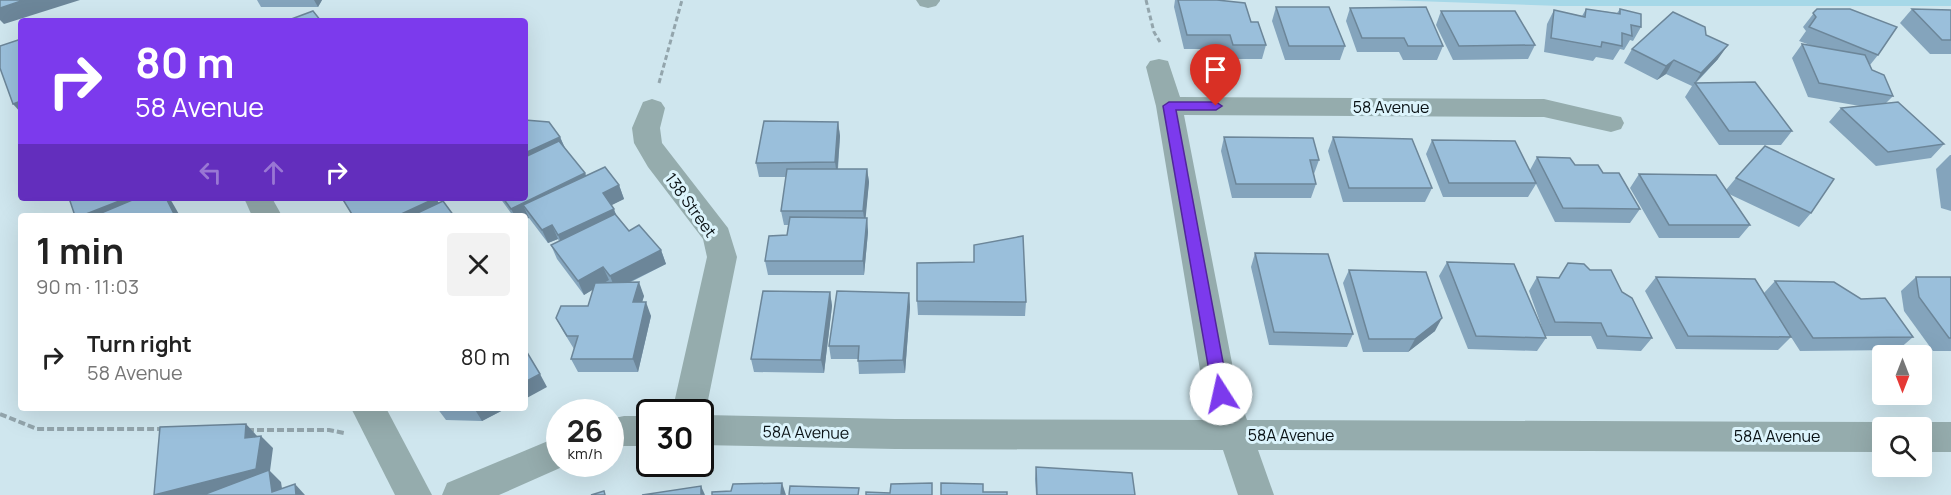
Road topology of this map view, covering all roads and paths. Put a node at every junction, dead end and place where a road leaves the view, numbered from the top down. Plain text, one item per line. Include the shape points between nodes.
1 (682, 0) edge
2 (1146, 0) edge
3 (1162, 58) joint
4 (661, 73) dead end
5 (1169, 106) junction
6 (651, 108) dead end
7 (1611, 123) dead end
8 (692, 399) edge
9 (370, 411) edge
10 (0, 414) edge
11 (177, 430) edge
12 (236, 430) edge
13 (714, 430) edge
14 (342, 434) dead end
15 (1237, 435) junction
16 (1872, 437) edge
17 (1932, 437) edge
18 (1951, 437) edge
19 (546, 457) edge
20 (414, 495) edge
21 (460, 495) edge
22 (1256, 495) edge

1 - 4 path
2 - 3 path
3 - 5 street
5 - 7 street, 58 Avenue via 1544,108
5 - 15 street via 1221,394
6 - 8 street, 138 Street via 646,128 648,143 717,236 722,257
9 - 20 street
10 - 11 path via 37,429
12 - 14 path via 329,430
13 - 15 street, 58A Avenue
15 - 16 street, 58A Avenue
15 - 22 street
17 - 18 street
19 - 21 street

